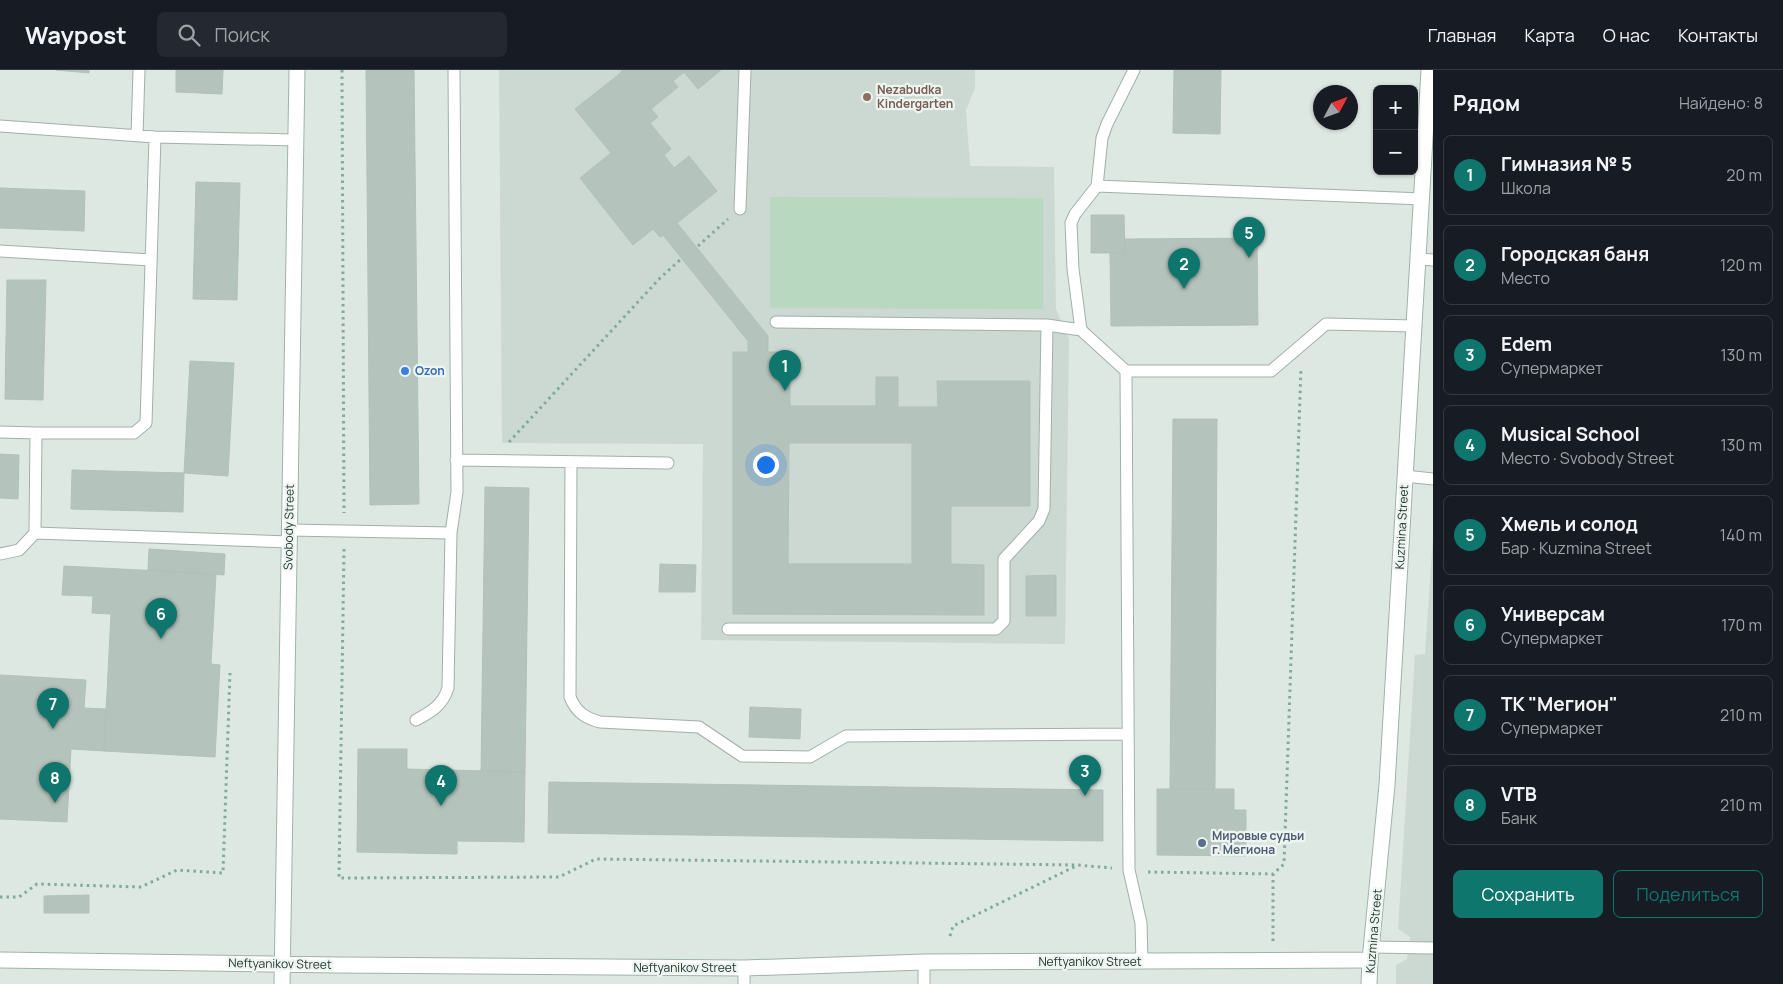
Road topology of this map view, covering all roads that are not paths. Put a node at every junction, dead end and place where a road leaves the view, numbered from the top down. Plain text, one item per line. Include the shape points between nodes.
1 (139, 70) edge
2 (297, 70) edge
3 (454, 70) edge
4 (745, 70) edge
5 (1134, 70) edge
6 (1429, 70) edge
7 (1431, 96) edge
8 (0, 126) edge
9 (137, 136) junction
10 (155, 137) junction
11 (296, 140) junction
12 (1097, 186) junction
13 (1423, 199) junction
14 (740, 209) road end
15 (0, 251) edge
16 (1426, 259) edge
17 (151, 260) junction
18 (776, 322) dead end
19 (1047, 325) junction
20 (1414, 326) junction
21 (1080, 330) junction
22 (1126, 371) junction
23 (0, 432) edge
24 (36, 432) junction
25 (456, 460) junction
26 (571, 462) junction
27 (668, 463) dead end
28 (1405, 476) junction
29 (1433, 479) edge
30 (35, 533) junction
31 (451, 533) junction
32 (289, 536) junction
33 (0, 554) edge
34 (728, 629) dead end
35 (416, 720) dead end
36 (1128, 734) junction
37 (1433, 948) edge
38 (1371, 954) junction
39 (0, 960) edge
40 (924, 962) junction
41 (1142, 962) junction
42 (282, 964) junction
43 (744, 968) junction
44 (282, 984) edge
45 (744, 984) edge
46 (924, 984) edge
47 (1369, 984) edge

1 - 9 lane
2 - 11 main road, Svobody Street
3 - 25 lane
4 - 14 lane
5 - 12 lane via 1102,138
6 - 7 main road, Kuzmina Street
7 - 13 main road, Kuzmina Street
8 - 9 lane
9 - 10 lane
10 - 11 lane
10 - 17 lane
11 - 32 main road, Svobody Street
12 - 13 lane
12 - 21 lane via 1071,223
13 - 16 main road, Kuzmina Street
15 - 17 lane
16 - 20 main road, Kuzmina Street
17 - 24 lane via 146,423 134,433
18 - 19 lane
19 - 21 lane
19 - 34 lane via 1044,509 1039,521 1004,559 1004,621 996,629
20 - 22 lane via 1326,324 1270,371
20 - 28 main road, Kuzmina Street
21 - 22 lane
22 - 36 lane
23 - 24 lane
24 - 30 lane
25 - 26 lane
25 - 31 lane via 457,492
26 - 27 lane
26 - 36 lane via 570,697 574,707 585,718 600,722 699,727 742,756 810,757 846,736
28 - 29 lane
28 - 38 main road, Kuzmina Street via 1387,784
30 - 32 lane
30 - 33 lane via 19,550
31 - 32 lane via 344,531
31 - 35 lane via 448,688 446,696 435,709
32 - 42 main road, Svobody Street
36 - 41 lane via 1130,870 1142,923
37 - 38 lane
38 - 41 main road, Neftyanikov Street via 1273,962
38 - 47 main road, Kuzmina Street
39 - 42 main road, Neftyanikov Street
40 - 41 main road, Neftyanikov Street
40 - 43 main road, Neftyanikov Street
40 - 46 lane
42 - 43 main road, Neftyanikov Street
42 - 44 main road, Svobody Street
43 - 45 lane

